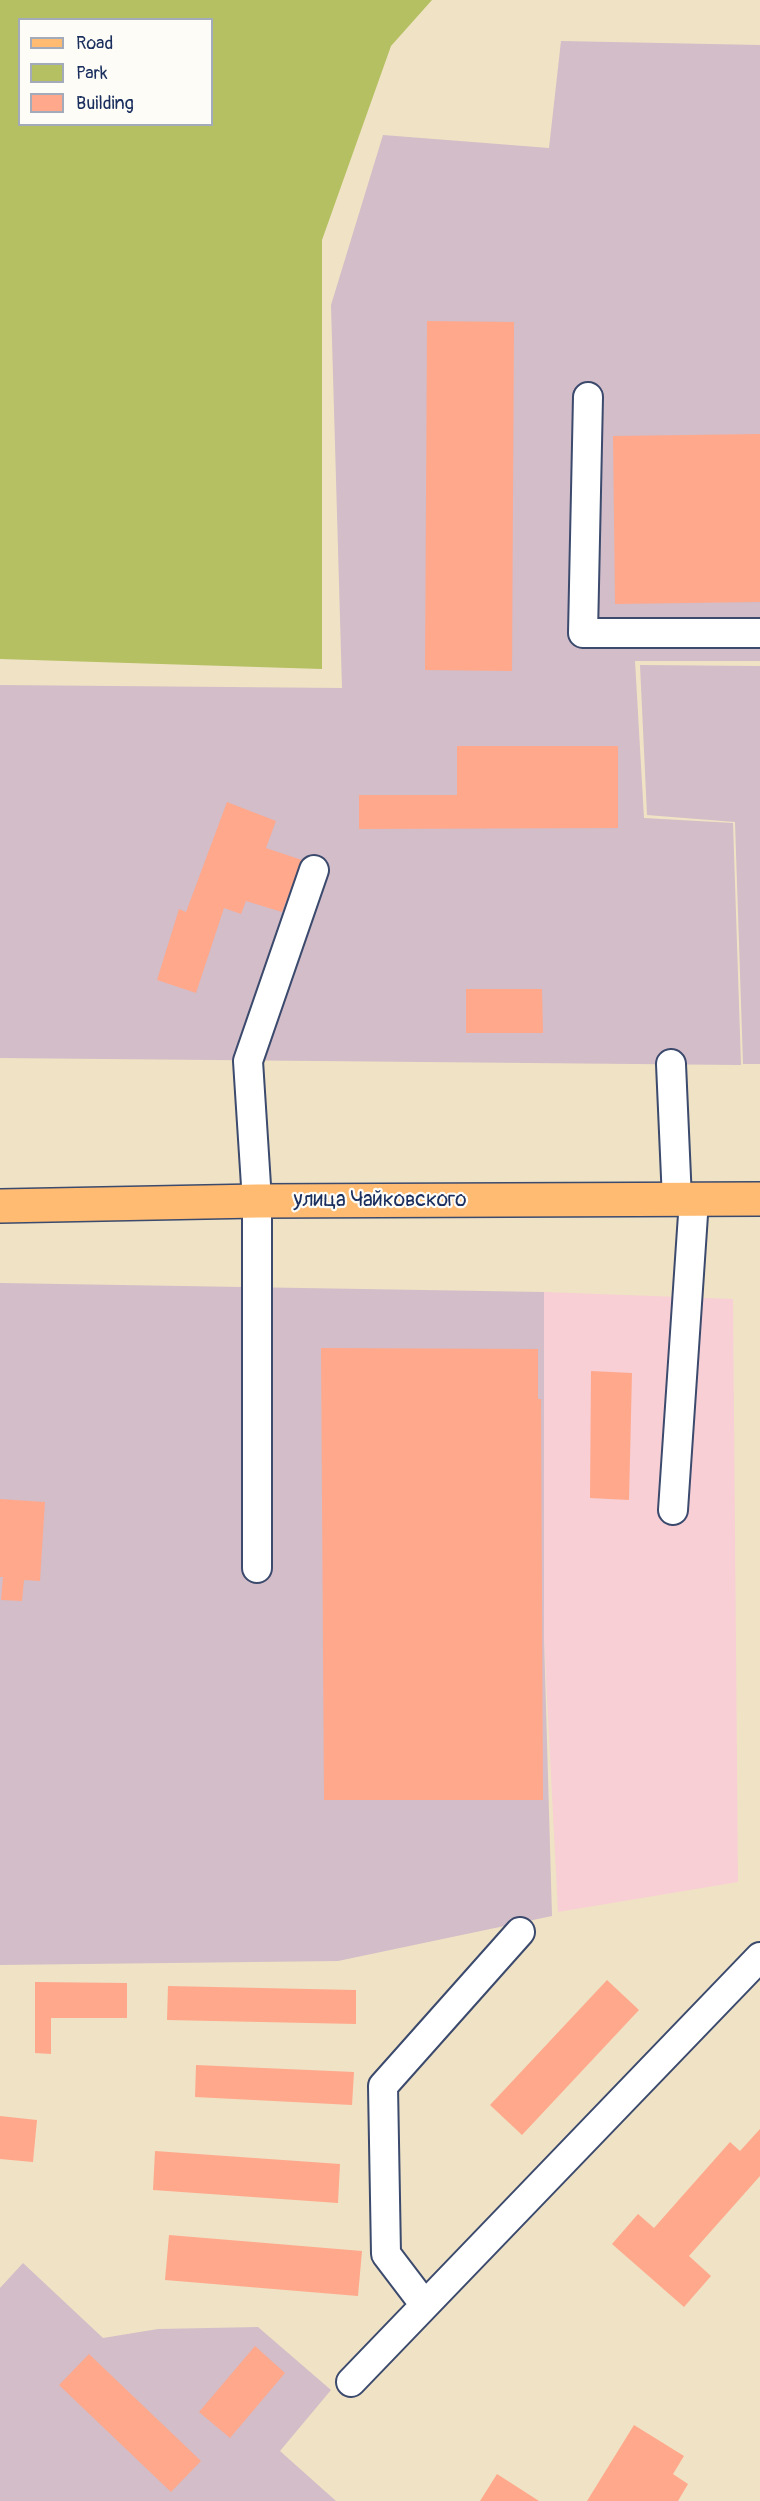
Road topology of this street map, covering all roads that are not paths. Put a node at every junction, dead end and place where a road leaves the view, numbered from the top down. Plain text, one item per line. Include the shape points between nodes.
1 (588, 397) dead end
2 (760, 633) edge
3 (314, 870) dead end
4 (671, 1064) dead end
5 (760, 1199) edge
6 (685, 1200) junction
7 (257, 1201) junction
8 (0, 1206) edge
9 (673, 1510) dead end
10 (257, 1568) dead end
11 (520, 1932) dead end
12 (760, 1957) edge
13 (424, 2304) junction
14 (351, 2382) dead end

1 - 2 lane via 583,633
3 - 7 lane via 248,1061
4 - 6 lane
5 - 6 main road, улица Чайковского
6 - 7 main road, улица Чайковского
6 - 9 lane
7 - 8 main road, улица Чайковского
7 - 10 lane
11 - 13 lane via 383,2086 386,2254
12 - 13 lane
13 - 14 lane

